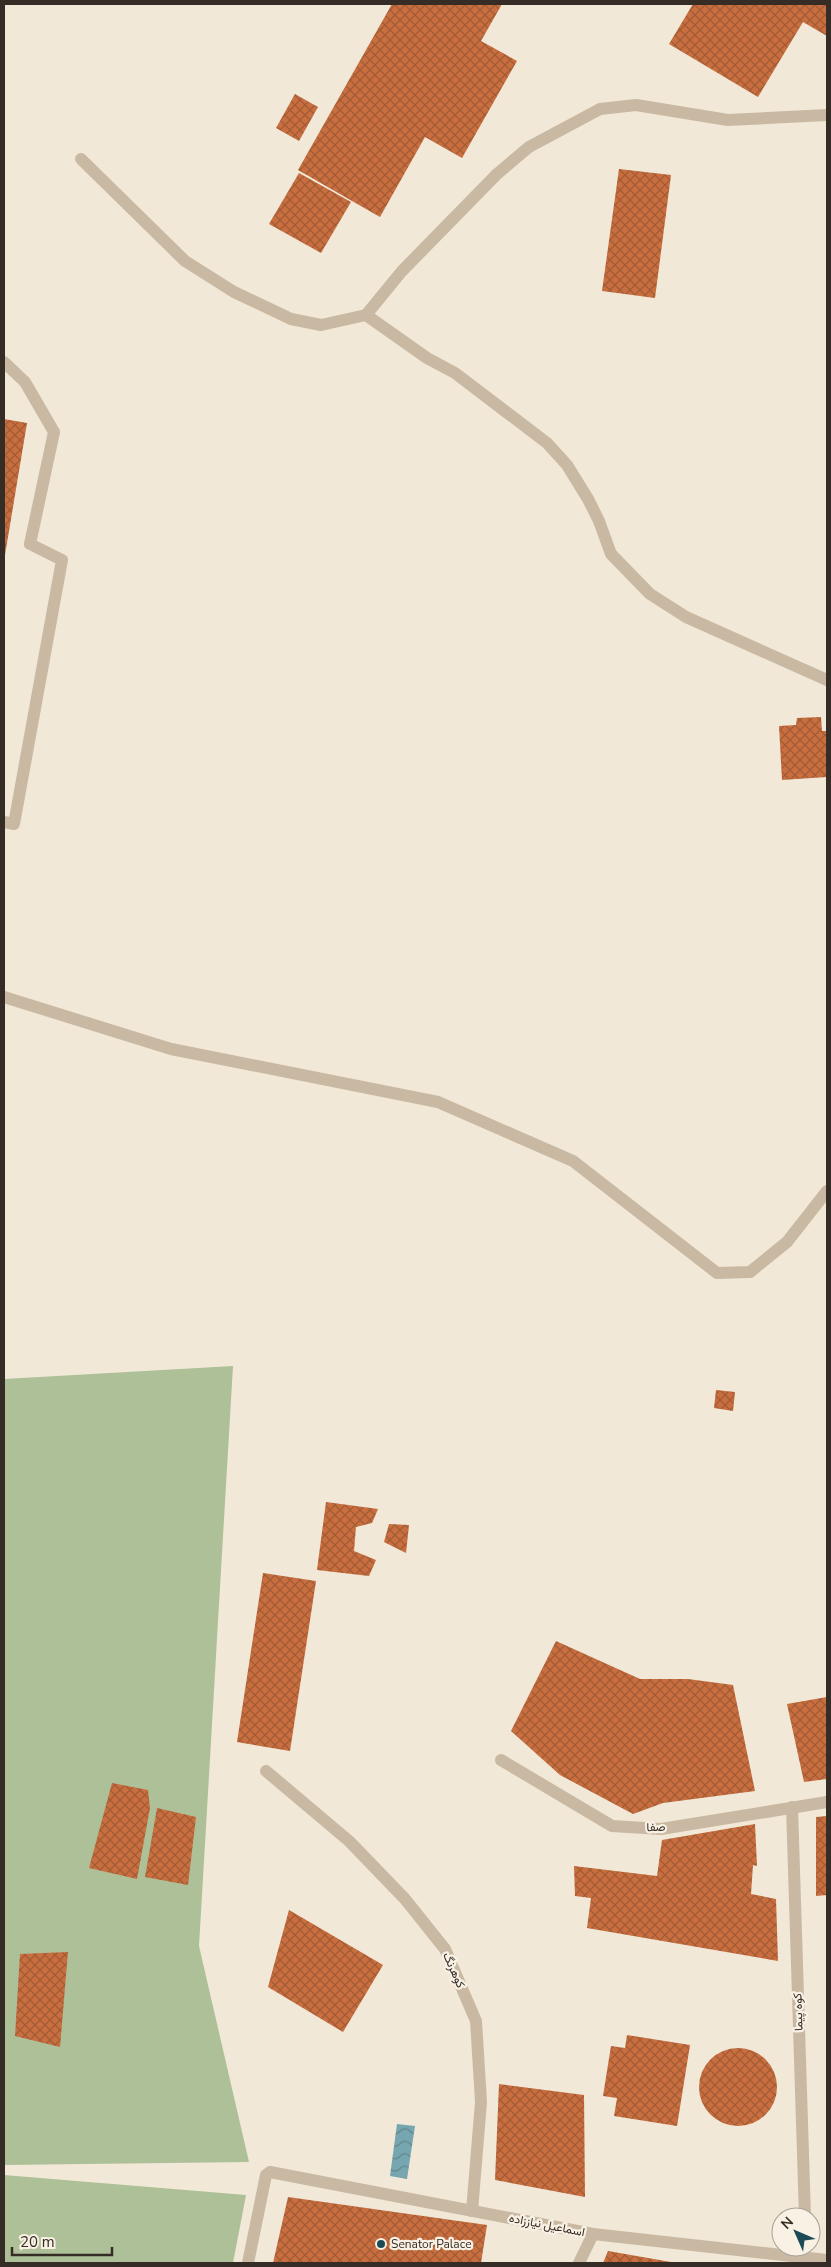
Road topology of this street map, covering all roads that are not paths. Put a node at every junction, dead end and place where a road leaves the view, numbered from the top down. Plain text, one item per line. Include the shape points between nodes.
1 (827, 115) edge
2 (81, 159) dead end
3 (366, 315) junction
4 (4, 362) edge
5 (827, 680) edge
6 (4, 822) edge
7 (4, 997) edge
8 (827, 1191) edge
9 (501, 1760) dead end
10 (266, 1771) dead end
11 (827, 1802) edge
12 (792, 1807) junction
13 (805, 2207) edge
14 (472, 2211) junction
15 (593, 2234) junction
16 (771, 2249) edge
17 (248, 2263) edge
18 (579, 2263) edge

1 - 3 street via 728,120 636,105 600,109 529,147 497,174 402,271
2 - 3 street via 185,261 234,292 291,319 321,325
3 - 5 street via 455,373 547,443 567,466 588,499 611,554 650,594 686,617
4 - 6 street via 25,382 54,432 30,544 62,560 14,824
7 - 8 street via 171,1049 438,1102 573,1161 717,1273 750,1272 787,1242
9 - 12 street, صفا via 612,1826 661,1829
10 - 14 street, کوهرنگ via 349,1842 405,1899 445,1950 476,2021 481,2102
11 - 12 street, صفا
12 - 13 street, کوه پیما
14 - 15 street, اسماعیل نیاززاده
14 - 17 street, اسماعیل نیاززاده via 270,2172 266,2175
15 - 16 street, اسماعیل نیاززاده
15 - 18 street

